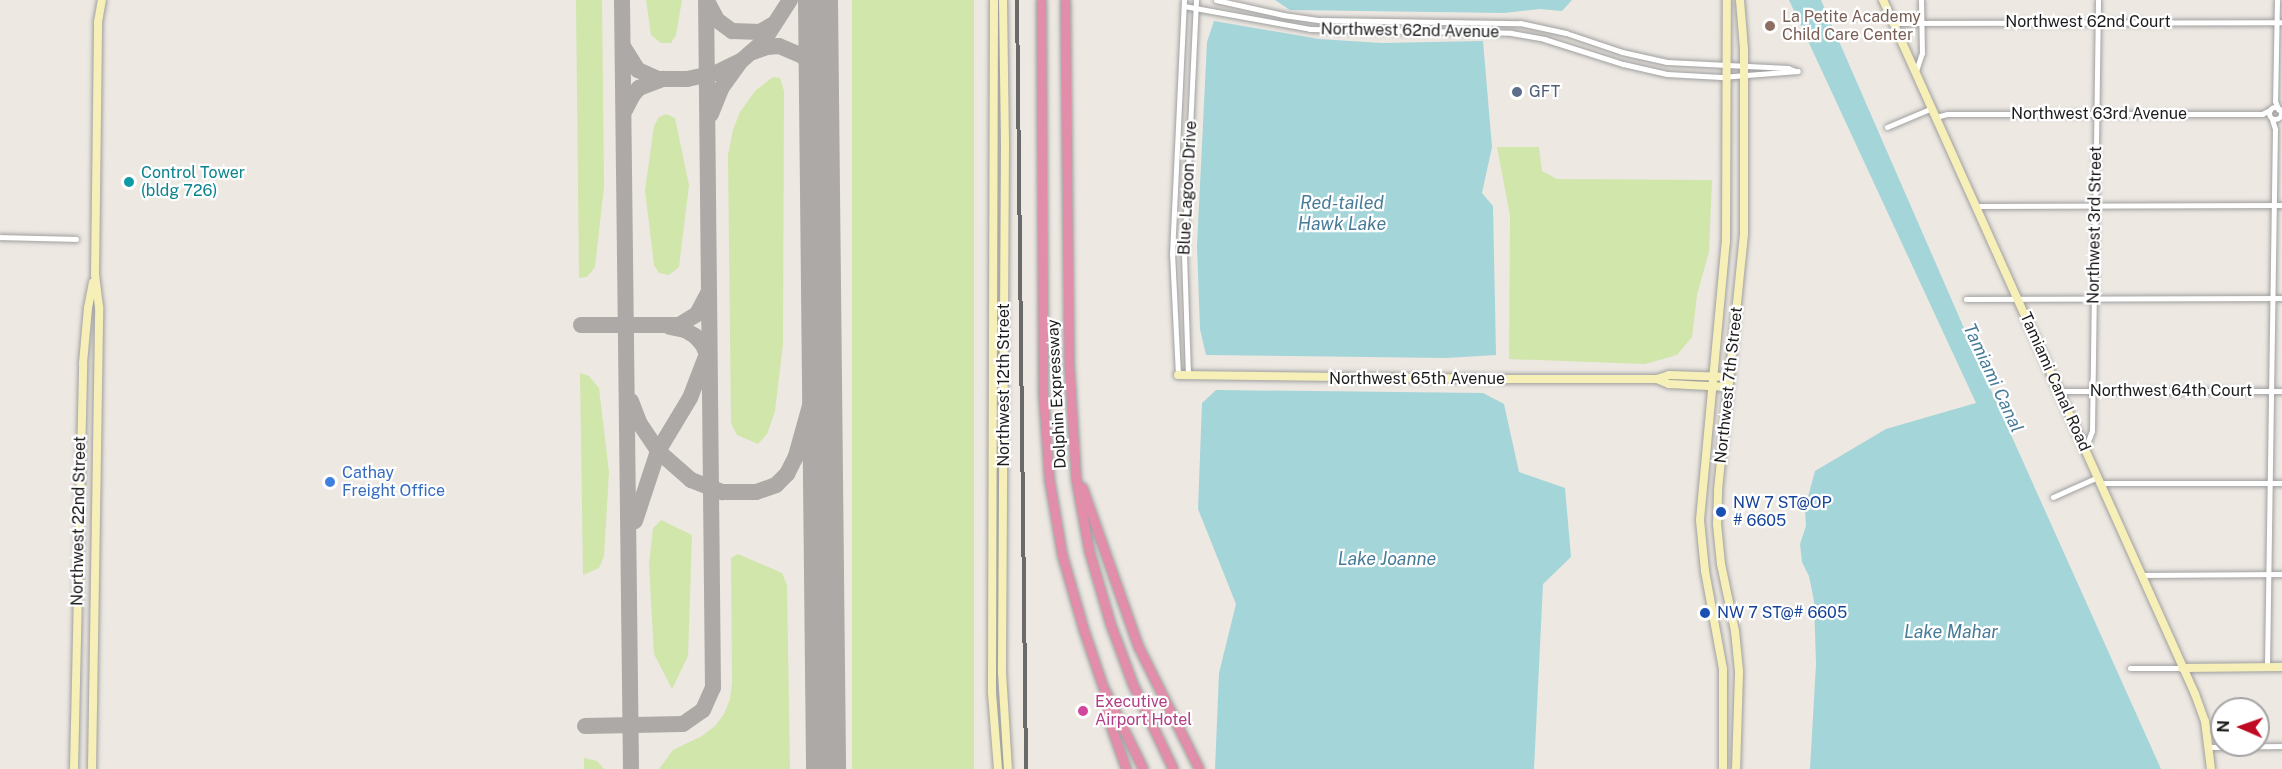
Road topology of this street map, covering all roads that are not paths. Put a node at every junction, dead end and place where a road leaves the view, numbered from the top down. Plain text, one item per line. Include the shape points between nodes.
1 (102, 0) edge
2 (994, 0) edge
3 (1003, 0) edge
4 (1041, 0) edge
5 (1065, 0) edge
6 (1196, 0) edge
7 (1216, 0) edge
8 (1727, 0) edge
9 (1740, 0) edge
10 (1883, 0) edge
11 (1922, 0) edge
12 (2098, 0) edge
13 (2277, 0) edge
14 (1184, 3) edge
15 (1196, 7) junction
16 (1894, 22) junction
17 (1922, 22) junction
18 (2098, 22) junction
19 (2279, 22) edge
20 (1727, 65) junction
21 (1743, 70) junction
22 (1916, 71) junction
23 (1727, 76) junction
24 (2275, 101) junction
25 (1932, 108) junction
26 (2271, 110) junction
27 (2096, 114) junction
28 (2262, 114) junction
29 (2278, 115) edge
30 (1936, 117) junction
31 (1887, 127) dead end
32 (2274, 205) junction
33 (2282, 205) edge
34 (1976, 206) junction
35 (2095, 206) junction
36 (0, 237) edge
37 (76, 238) dead end
38 (95, 275) junction
39 (1966, 298) dead end
40 (2017, 298) junction
41 (2093, 298) junction
42 (2272, 298) junction
43 (2282, 298) edge
44 (1178, 375) joint
45 (1188, 375) junction
46 (1714, 376) junction
47 (1730, 377) junction
48 (1657, 379) junction
49 (1713, 386) junction
50 (1728, 387) junction
51 (2059, 391) junction
52 (2271, 391) junction
53 (2282, 391) edge
54 (2092, 392) junction
55 (2085, 449) junction
56 (1074, 462) junction
57 (2099, 480) junction
58 (2269, 482) junction
59 (2282, 483) edge
60 (2053, 496) dead end
61 (2268, 574) junction
62 (2282, 574) edge
63 (2141, 575) junction
64 (2267, 667) junction
65 (2282, 667) edge
66 (2130, 668) dead end
67 (2182, 668) junction
68 (1103, 687) junction
69 (2282, 746) edge
70 (2207, 747) junction
71 (74, 769) edge
72 (92, 769) edge
73 (998, 769) edge
74 (1008, 769) edge
75 (1126, 769) edge
76 (1143, 769) edge
77 (1173, 769) edge
78 (1199, 769) edge
79 (1723, 769) edge
80 (1736, 769) edge
81 (2211, 769) edge

1 - 38 main road, Northwest 22nd Street via 98,22
2 - 73 main road, Northwest 12th Street via 992,693
3 - 74 main road, Northwest 12th Street via 1002,672
4 - 68 highway, Dolphin Expressway via 1043,393 1048,467 1065,565
5 - 56 highway, Dolphin Expressway via 1069,384
6 - 15 street, Blue Lagoon Drive
7 - 20 street, Northwest 62nd Avenue via 1320,20 1520,23 1645,58
8 - 20 main road, Northwest 7th Street
9 - 21 main road, Northwest 7th Street
10 - 16 main road, Tamiami Canal Road
11 - 17 street
12 - 18 street, Northwest 3rd Street
13 - 19 street
14 - 15 street, Northwest 62nd Avenue
14 - 44 street, Blue Lagoon Drive via 1172,254
15 - 23 street, Northwest 62nd Avenue via 1310,29 1511,33 1653,71
15 - 45 street, Blue Lagoon Drive via 1184,255
16 - 17 street, Northwest 62nd Court
16 - 22 main road, Tamiami Canal Road
17 - 18 street, Northwest 62nd Court
17 - 22 street via 1922,53
18 - 19 street, Northwest 62nd Court
18 - 27 street, Northwest 3rd Street
19 - 24 street
20 - 21 street, Northwest 62nd Avenue
20 - 23 main road, Northwest 7th Street
21 - 21 street, Northwest 62nd Avenue via 1798,71 1788,68
21 - 23 street, Northwest 62nd Avenue
21 - 47 main road, Northwest 7th Street via 1744,234
22 - 25 main road, Tamiami Canal Road
23 - 46 main road, Northwest 7th Street via 1727,230
24 - 26 street
24 - 29 street
25 - 30 main road, Tamiami Canal Road
25 - 31 street
26 - 28 street, Northwest 63rd Avenue
26 - 29 street
27 - 28 street, Northwest 63rd Avenue
27 - 30 street, Northwest 63rd Avenue
27 - 35 street, Northwest 3rd Street
28 - 29 street, Northwest 63rd Avenue
29 - 32 street
30 - 34 main road, Tamiami Canal Road
32 - 33 street
32 - 35 street
32 - 42 street
34 - 35 street
34 - 40 main road, Tamiami Canal Road
35 - 41 street, Northwest 3rd Street
36 - 37 street
38 - 71 main road, Northwest 22nd Street via 83,363
38 - 72 main road, Northwest 22nd Street via 99,308
39 - 40 street
40 - 41 street
40 - 51 main road, Tamiami Canal Road
41 - 42 street
41 - 54 street, Northwest 3rd Street
42 - 43 street
42 - 52 street
44 - 45 main road, Northwest 65th Avenue
45 - 48 main road, Northwest 65th Avenue
46 - 47 main road, Northwest 65th Avenue
46 - 48 main road, Northwest 65th Avenue via 1669,375
46 - 49 main road, Northwest 7th Street
47 - 50 main road, Northwest 7th Street
48 - 49 main road, Northwest 65th Avenue via 1668,384
49 - 50 main road, Northwest 65th Avenue
49 - 79 main road, Northwest 7th Street via 1700,520 1723,669
50 - 80 main road, Northwest 7th Street via 1717,524 1739,671
51 - 54 street, Northwest 64th Court
51 - 55 main road, Tamiami Canal Road
52 - 53 street, Northwest 64th Court
52 - 54 street, Northwest 64th Court
52 - 58 street
54 - 55 street, Northwest 3rd Street via 2092,431
55 - 57 main road, Tamiami Canal Road
56 - 77 highway, Dolphin Expressway via 1085,531 1107,614 1130,676
56 - 78 highway via 1135,638
57 - 58 street
57 - 60 street
57 - 63 main road, Tamiami Canal Road
58 - 59 street
58 - 61 street
61 - 62 street
61 - 63 street
61 - 64 street
63 - 67 main road, Tamiami Canal Road
64 - 65 main road
64 - 67 main road
66 - 67 street
67 - 70 main road, Tamiami Canal Road via 2203,713
68 - 75 highway via 1109,721
68 - 76 highway, Dolphin Expressway
69 - 70 street
70 - 81 main road, Tamiami Canal Road

